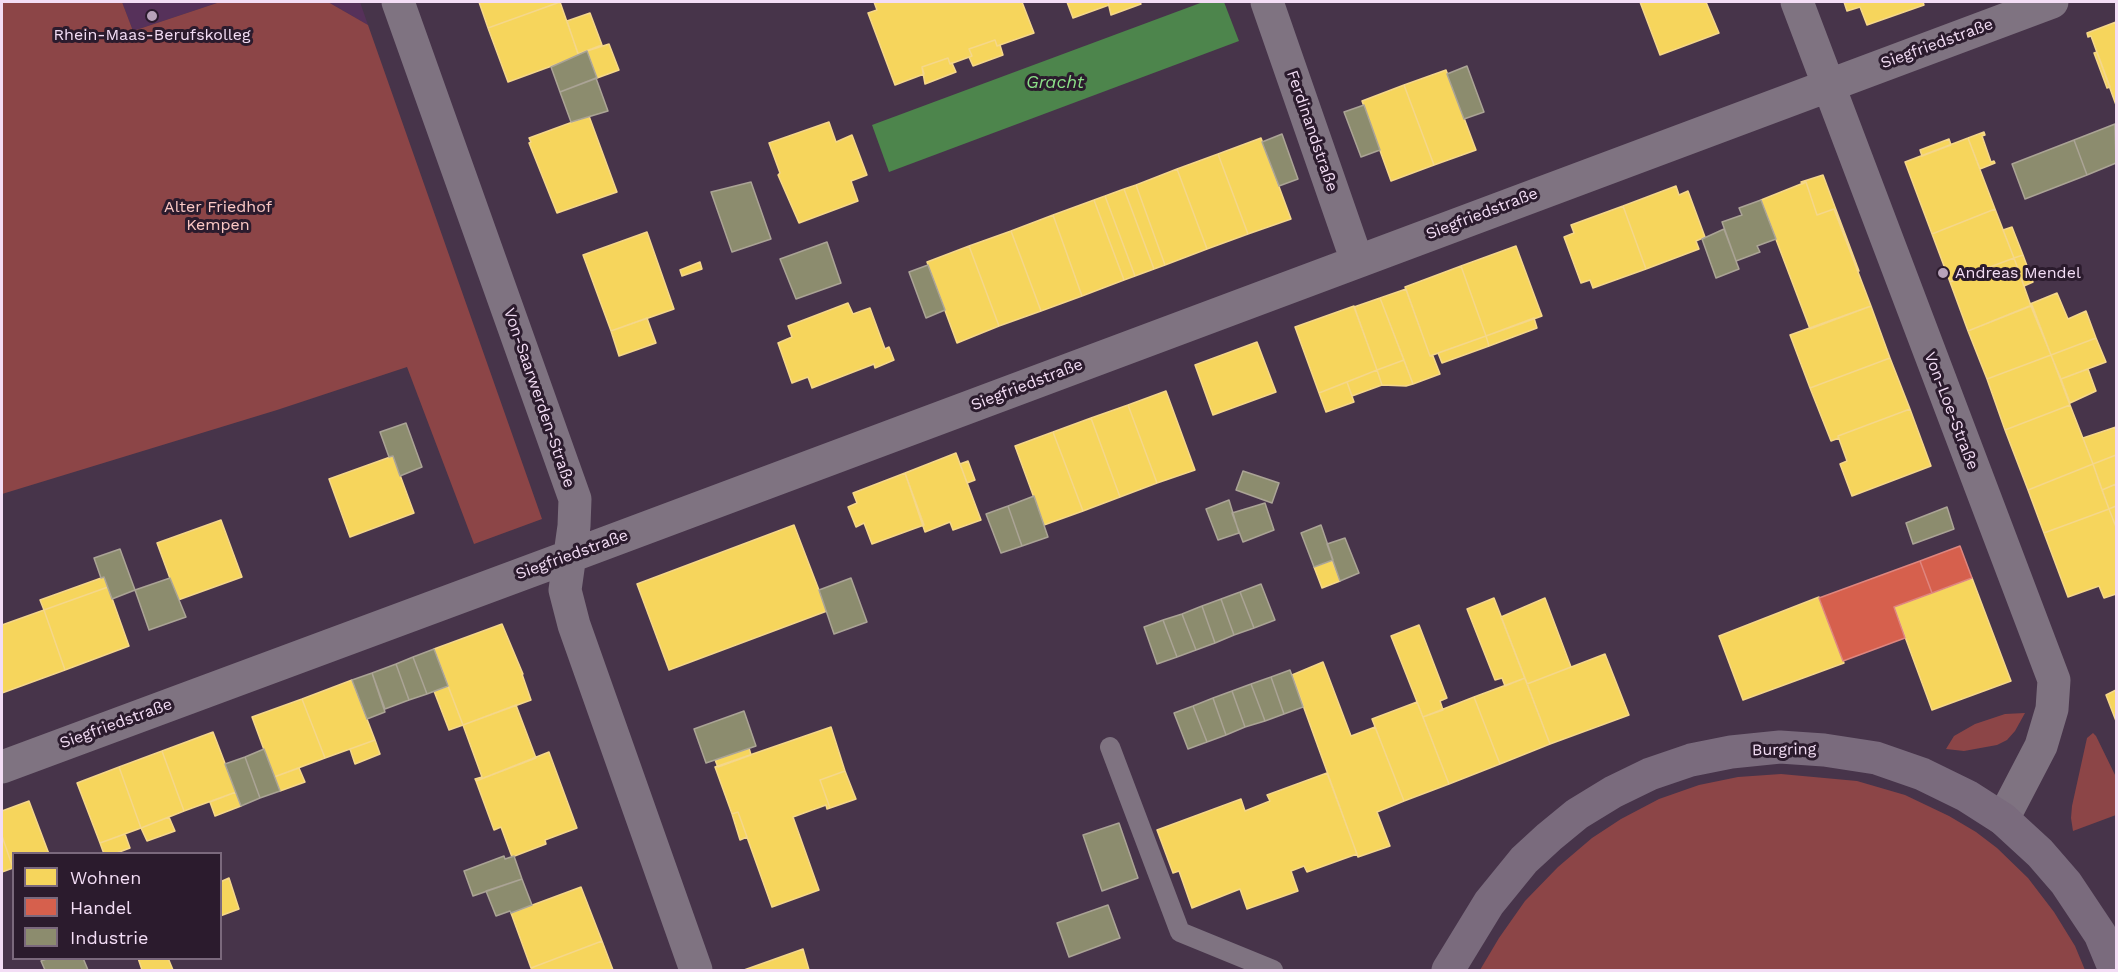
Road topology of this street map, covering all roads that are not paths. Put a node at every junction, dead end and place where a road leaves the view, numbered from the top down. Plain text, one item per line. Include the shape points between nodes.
1 (398, 2) edge
2 (1267, 2) edge
3 (1797, 2) edge
4 (2052, 2) edge
5 (1827, 85) junction
6 (1357, 261) junction
7 (568, 557) junction
8 (1110, 747) dead end
9 (2, 767) edge
10 (2002, 819) junction
11 (2108, 929) edge
12 (696, 970) edge
13 (1273, 970) edge
14 (1448, 970) edge
15 (2115, 970) edge

1 - 7 street, Von-Saarwerden-Straße via 575,499
2 - 6 street, Ferdinandstraße
3 - 5 street, Von-Loe-Straße
4 - 5 street, Siegfriedstraße
5 - 6 street, Siegfriedstraße
5 - 10 street, Von-Loe-Straße via 2054,681 2052,709 2041,746
6 - 7 street, Siegfriedstraße
7 - 9 street, Siegfriedstraße
7 - 12 street, Von-Saarwerden-Straße via 565,590 574,625
8 - 13 lane via 1180,932
10 - 11 main road, Burgring via 2040,853
10 - 14 main road, Burgring via 1922,774 1876,758 1780,747 1691,760 1613,792 1549,837 1524,860 1489,903
11 - 15 main road, Burgring

